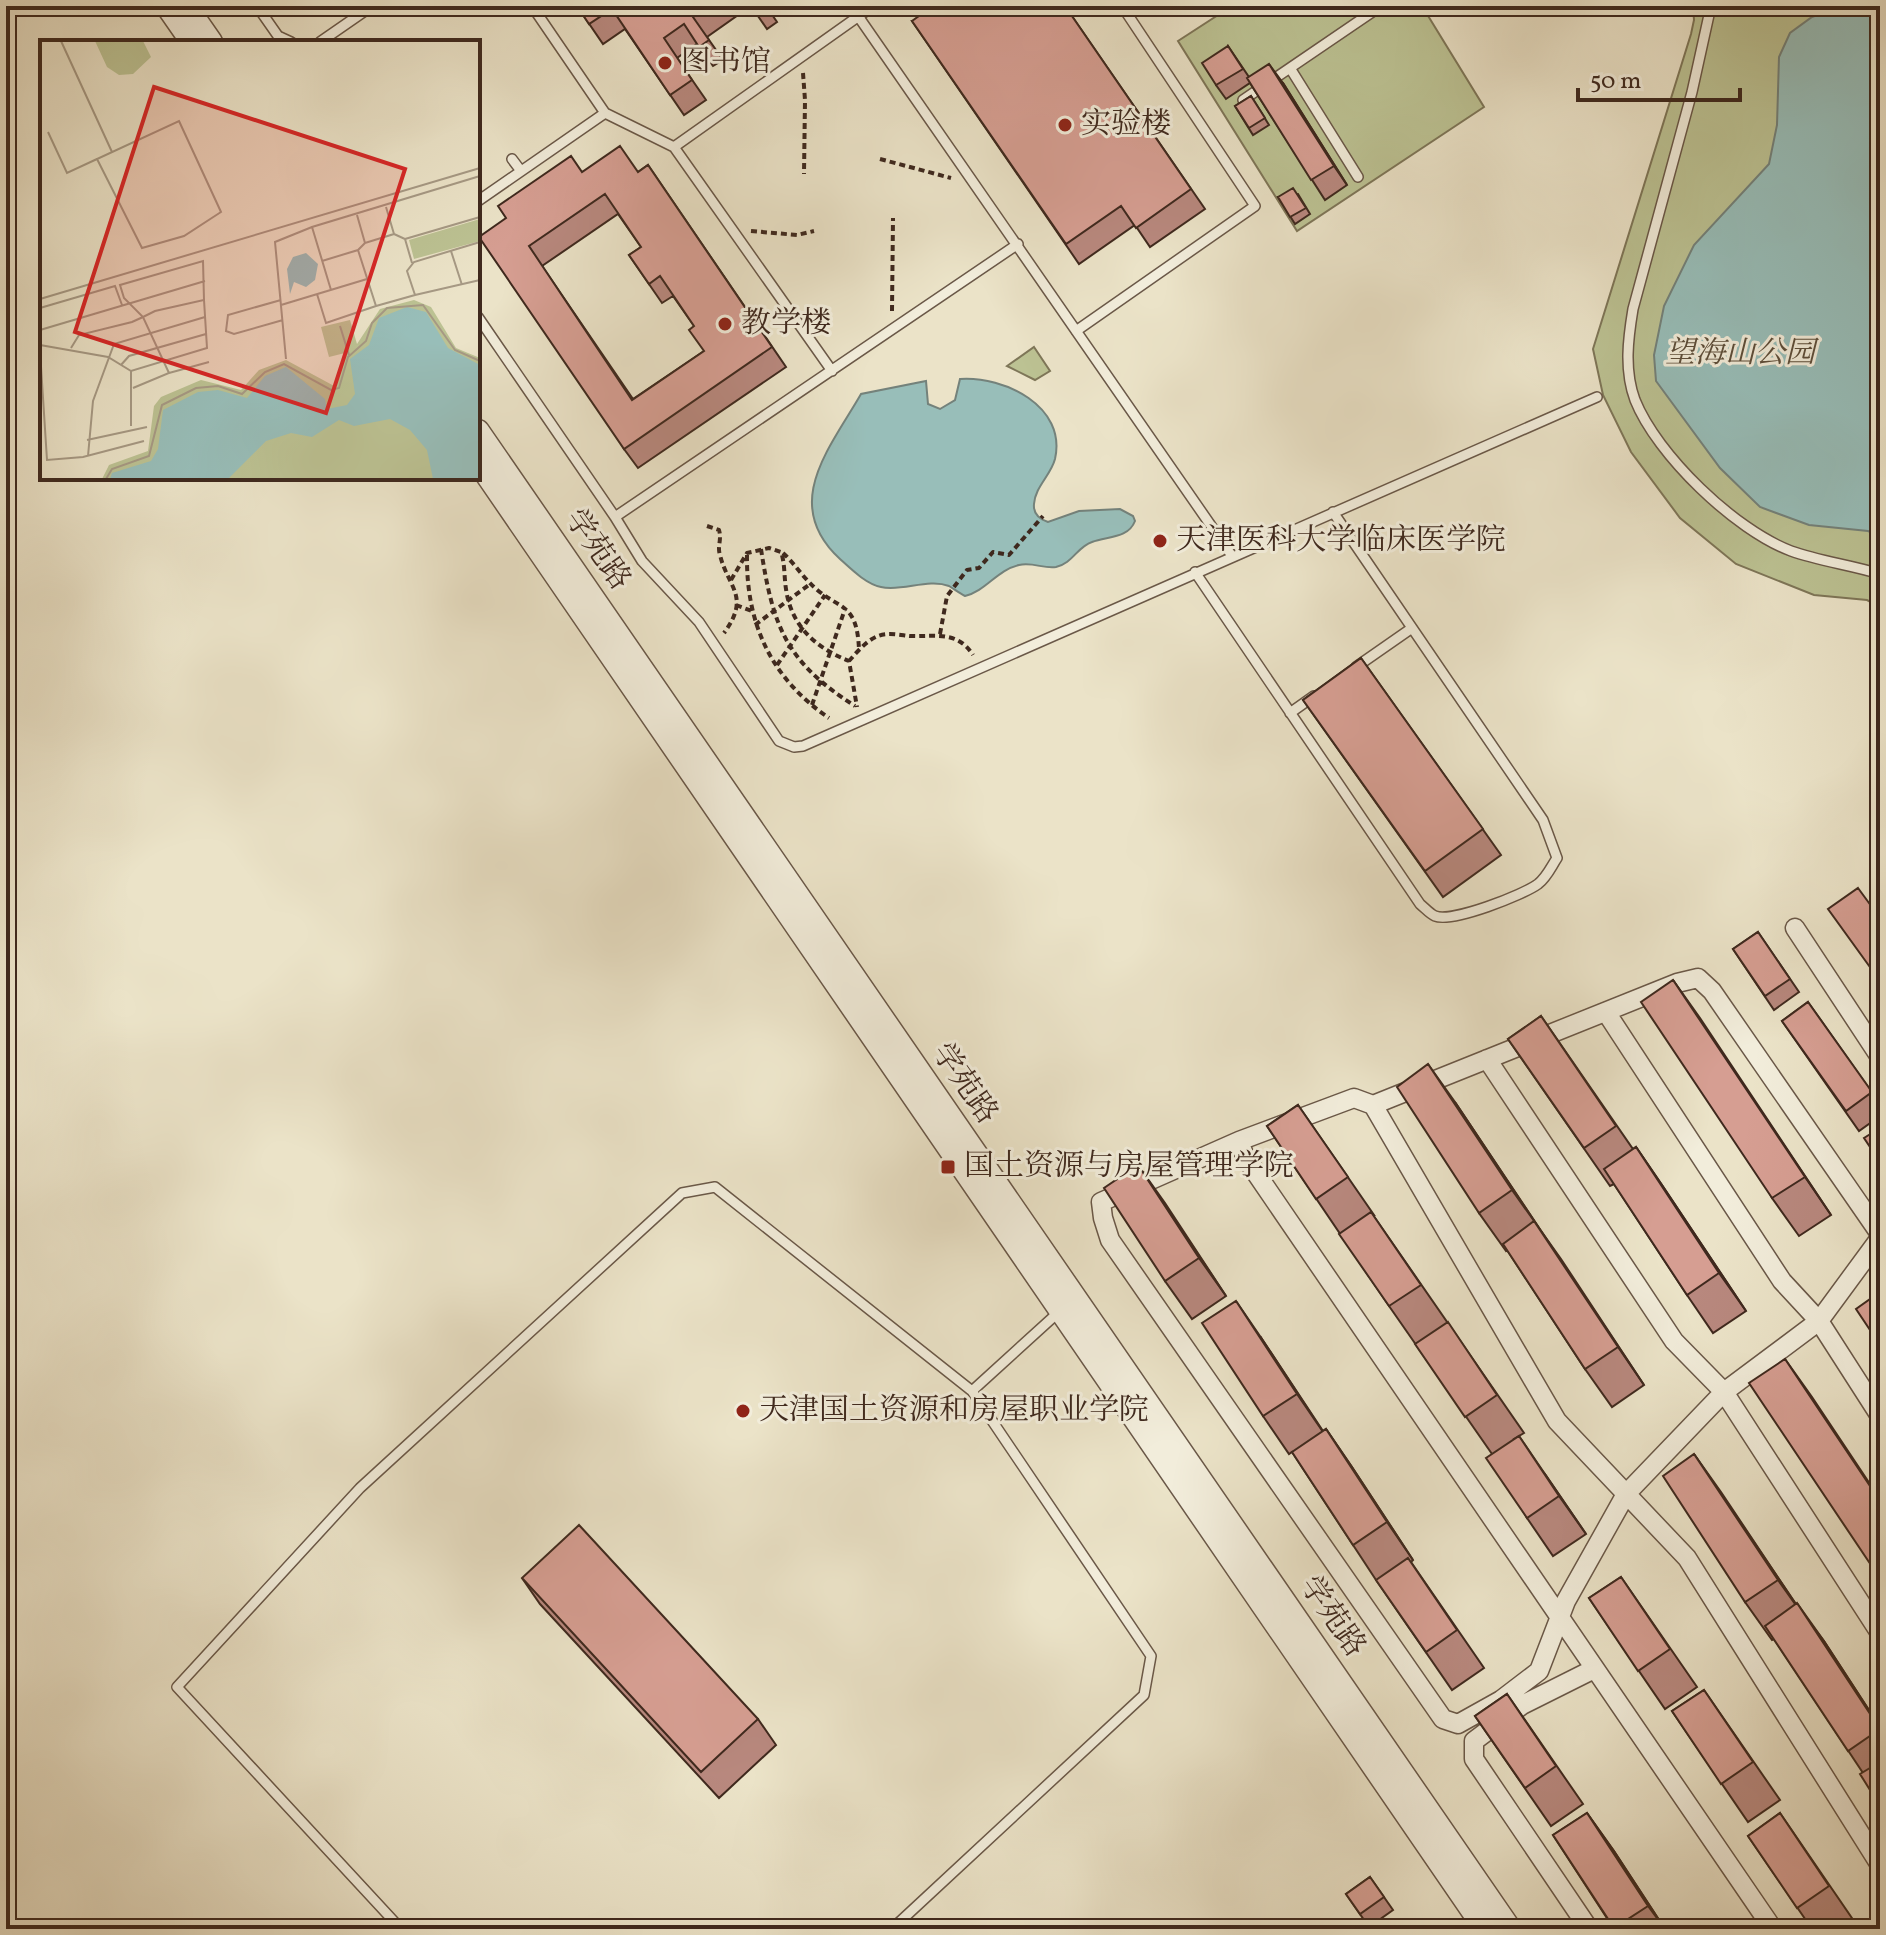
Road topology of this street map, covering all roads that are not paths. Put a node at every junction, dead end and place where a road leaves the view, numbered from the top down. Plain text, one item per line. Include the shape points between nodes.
1 (167, 6) edge
2 (186, 6) edge
3 (257, 6) edge
4 (372, 6) edge
5 (532, 6) edge
6 (873, 6) edge
7 (1122, 6) edge
8 (1381, 6) edge
9 (1707, 6) edge
10 (858, 16) junction
11 (191, 40) edge
12 (210, 40) edge
13 (287, 40) edge
14 (323, 40) edge
15 (1290, 68) junction
16 (1243, 100) edge
17 (605, 113) junction
18 (674, 147) junction
19 (512, 159) dead end
20 (521, 171) junction
21 (1358, 177) dead end
22 (480, 200) edge
23 (1018, 244) junction
24 (480, 320) edge
25 (1076, 331) junction
26 (832, 371) junction
27 (1597, 397) dead end
28 (480, 434) edge
29 (480, 465) edge
30 (1333, 512) junction
31 (615, 517) junction
32 (1232, 556) junction
33 (1195, 572) junction
34 (1880, 574) edge
35 (1412, 628) junction
36 (1351, 670) edge
37 (1327, 687) edge
38 (1290, 713) junction
39 (1795, 928) dead end
40 (1606, 1012) junction
41 (1880, 1057) edge
42 (1487, 1059) junction
43 (1373, 1105) junction
44 (1239, 1141) junction
45 (1880, 1236) edge
46 (1061, 1310) junction
47 (1819, 1321) junction
48 (972, 1391) junction
49 (1724, 1392) junction
50 (1880, 1416) edge
51 (1626, 1494) junction
52 (1559, 1619) junction
53 (1880, 1633) edge
54 (1594, 1669) junction
55 (1880, 1865) edge
56 (401, 1929) edge
57 (892, 1929) edge
58 (1485, 1929) edge
59 (1510, 1929) edge
60 (1589, 1929) edge
61 (1773, 1929) edge

1 - 11 street
2 - 12 street
3 - 13 lane
4 - 14 lane
5 - 17 lane
6 - 10 lane
7 - 25 lane via 1255,206
8 - 15 lane
9 - 34 lane via 1692,92 1629,331 1635,400 1693,481 1733,519 1792,551
10 - 18 lane
10 - 23 lane
15 - 16 lane
15 - 21 lane
17 - 18 lane
17 - 20 lane
18 - 26 lane
19 - 20 lane
20 - 22 lane
23 - 25 lane
23 - 26 lane
24 - 31 lane
25 - 32 lane
26 - 31 lane
27 - 30 lane
28 - 59 street, 学苑路
29 - 46 street, 学苑路
30 - 32 lane
30 - 35 lane
31 - 33 lane via 642,561 699,622 779,741 794,747
32 - 33 lane
33 - 38 lane
35 - 36 lane
35 - 38 lane via 1543,820 1557,858 1537,885 1467,915 1434,916 1420,904
37 - 38 lane
39 - 41 street
40 - 42 street
40 - 45 street via 1698,978
40 - 47 street via 1782,1281
42 - 43 street
42 - 49 street via 1674,1341
43 - 44 street via 1354,1098
43 - 51 street via 1557,1421
44 - 52 street
44 - 52 street via 1101,1202 1110,1240 1443,1719 1458,1724 1539,1671
45 - 47 street
46 - 48 lane
46 - 58 street, 学苑路
47 - 49 street
47 - 50 street
48 - 56 lane via 715,1187 682,1193 360,1488 177,1687
48 - 57 lane via 1151,1656 1144,1695
49 - 51 street
49 - 53 street
51 - 52 street
51 - 55 street via 1687,1558
52 - 54 street
54 - 60 street via 1522,1705 1474,1741 1474,1759
54 - 61 street

